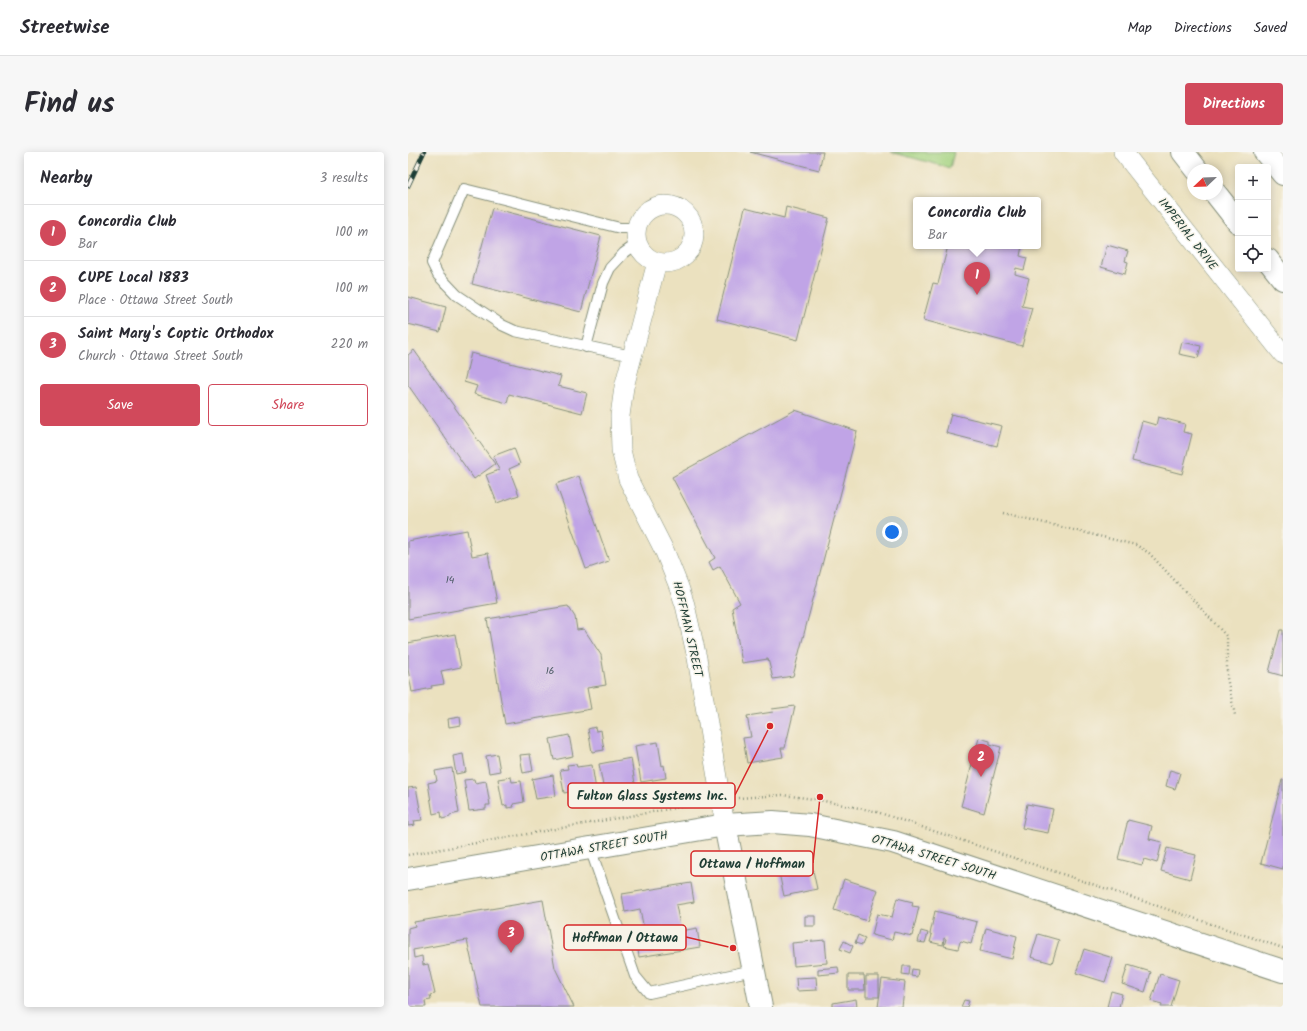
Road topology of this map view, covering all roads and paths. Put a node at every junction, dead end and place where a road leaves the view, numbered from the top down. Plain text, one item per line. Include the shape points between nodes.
1 (1123, 152) edge
2 (1183, 152) edge
3 (1265, 152) edge
4 (1192, 164) edge
5 (1283, 174) edge
6 (1221, 200) edge
7 (1235, 218) edge
8 (637, 235) junction
9 (657, 262) junction
10 (1271, 264) edge
11 (1283, 279) edge
12 (586, 347) junction
13 (1283, 354) edge
14 (632, 356) junction
15 (1003, 513) dead end
16 (1235, 715) dead end
17 (700, 804) dead end
18 (725, 825) junction
19 (590, 848) junction
20 (408, 855) edge
21 (408, 879) edge
22 (753, 970) junction
23 (1283, 971) edge
24 (760, 1007) edge

1 - 13 street, IMPERIAL DRIVE
2 - 4 main road
3 - 5 main road
6 - 7 main road
8 - 9 street via 642,252
8 - 9 street via 641,218 647,211 656,207 675,207 684,212 690,220 694,229 694,239 685,256 667,263
8 - 12 lane via 610,268 603,283
8 - 12 lane via 620,228 464,189 432,263 438,275 457,295 502,325 515,331
9 - 14 street, HOFFMAN STREET
10 - 11 main road
12 - 14 lane
14 - 18 street, HOFFMAN STREET via 620,416 624,464 633,490 673,570 685,605
15 - 16 path via 1136,545 1149,553 1227,638 1227,678
17 - 20 path
18 - 19 main road, OTTAWA STREET SOUTH
18 - 22 main road, HOFFMAN STREET
18 - 23 main road, OTTAWA STREET SOUTH via 773,822 810,824 893,842
19 - 21 main road, OTTAWA STREET SOUTH
19 - 22 lane via 635,976 649,993
22 - 24 main road, HOFFMAN STREET

